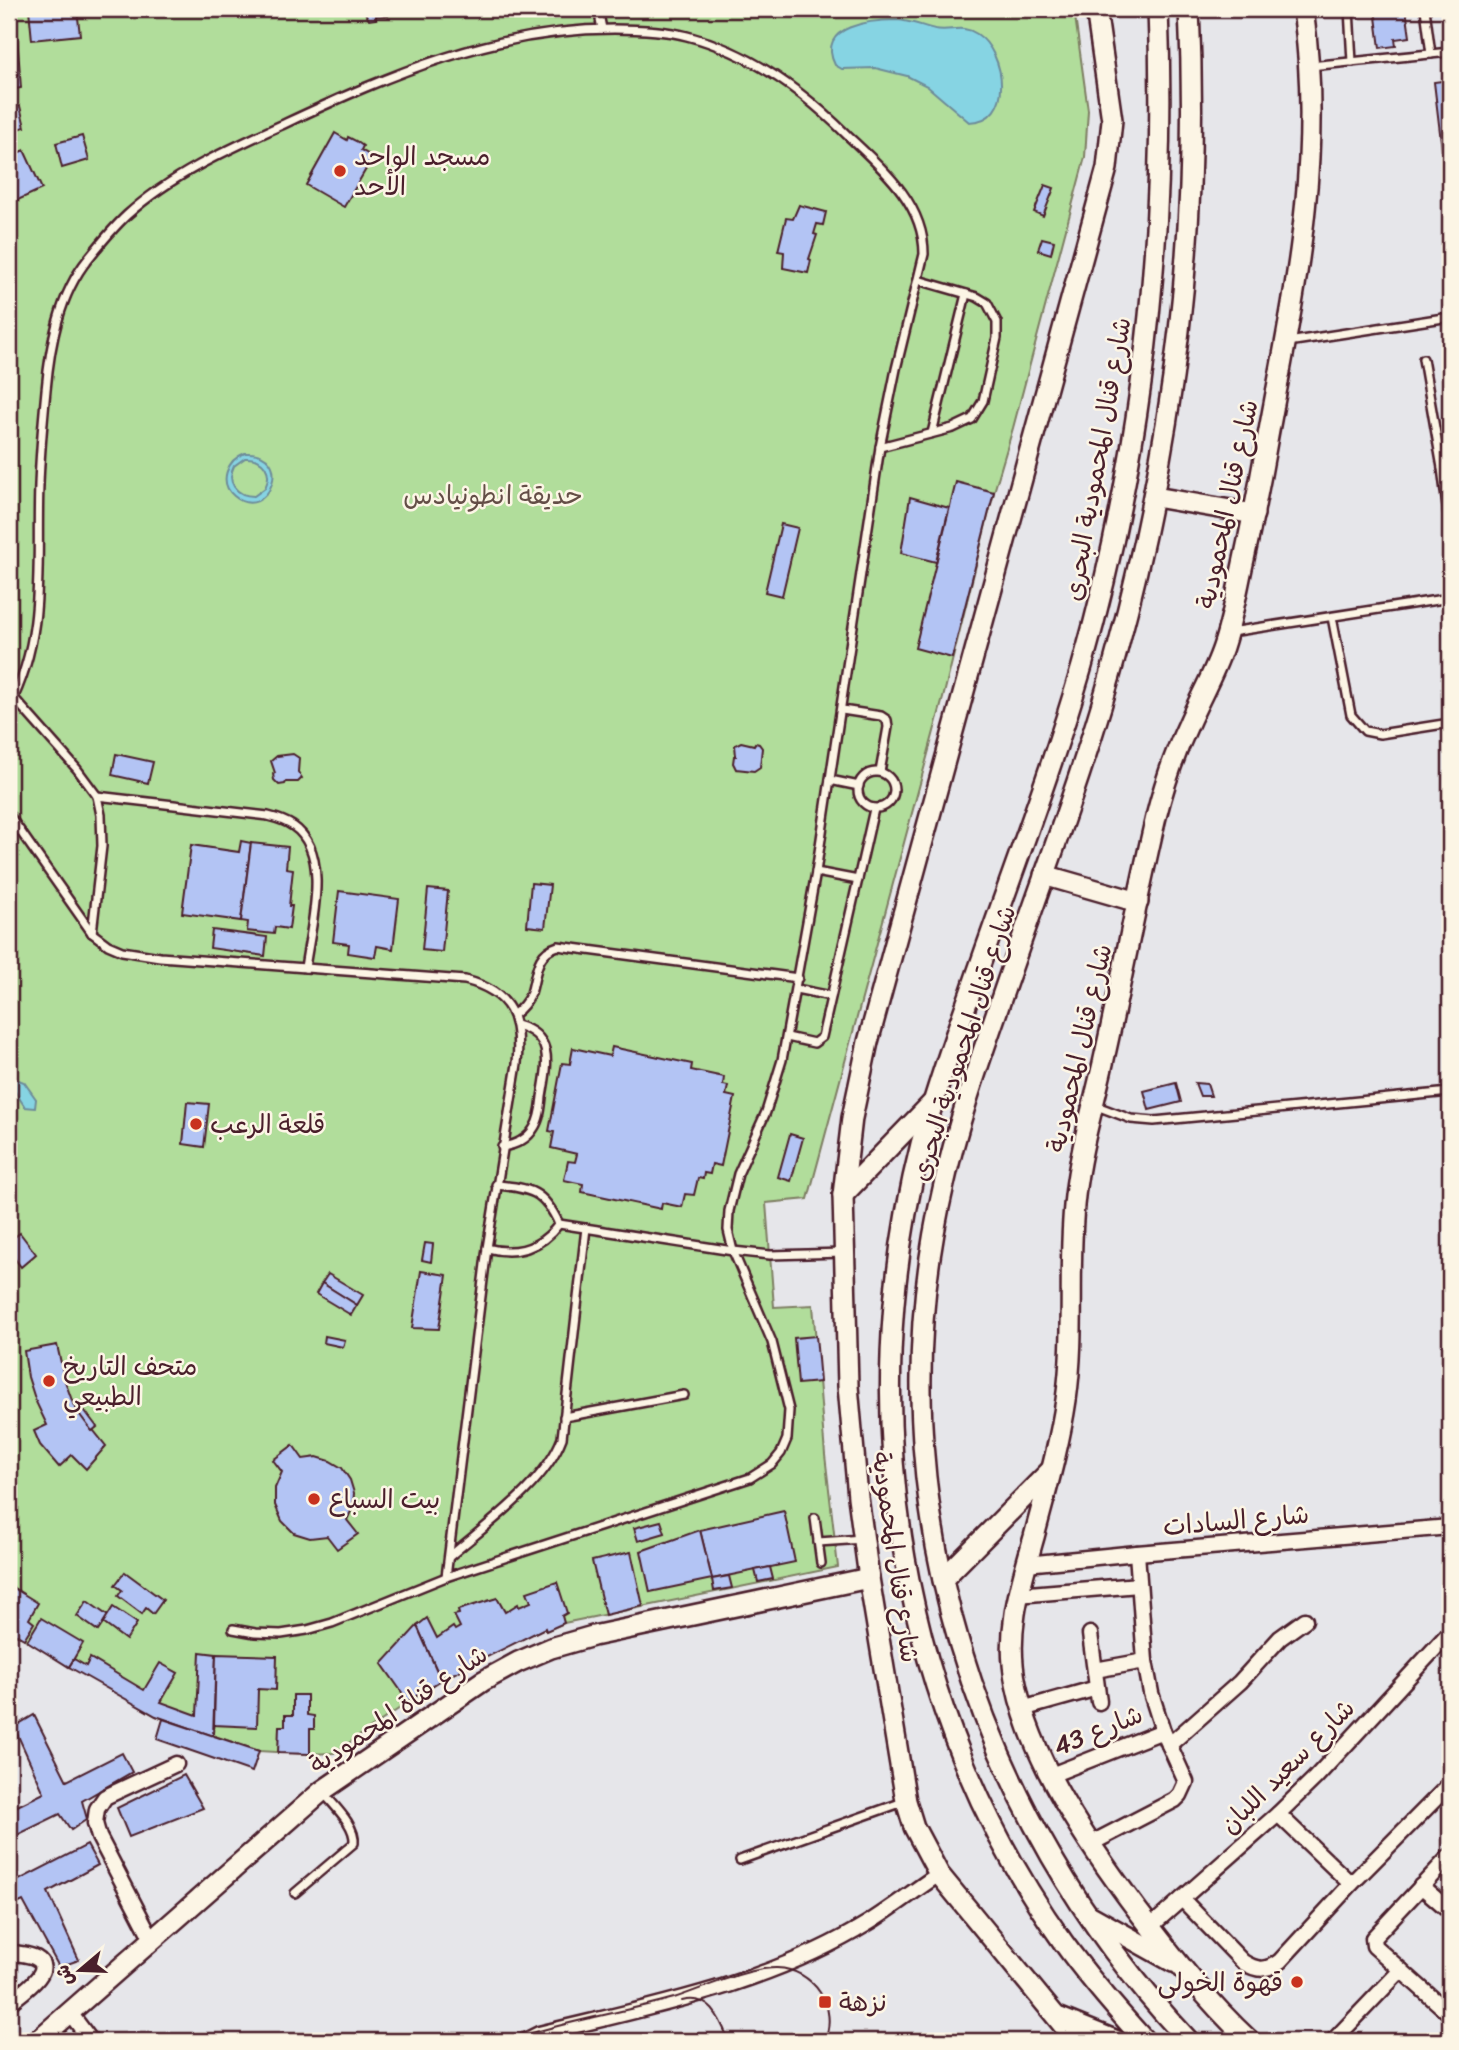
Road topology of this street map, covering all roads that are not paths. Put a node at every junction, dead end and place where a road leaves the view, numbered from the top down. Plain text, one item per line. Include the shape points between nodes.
1 (598, 9) edge
2 (1096, 9) edge
3 (1158, 9) edge
4 (1189, 9) edge
5 (1303, 9) edge
6 (1349, 9) edge
7 (1425, 9) edge
8 (602, 29) junction
9 (1450, 52) edge
10 (1431, 54) junction
11 (1352, 62) junction
12 (1309, 66) junction
13 (918, 280) junction
14 (966, 294) junction
15 (1450, 317) edge
16 (1287, 342) junction
17 (1423, 359) dead end
18 (932, 433) junction
19 (880, 447) junction
20 (1446, 467) edge
21 (1155, 497) junction
22 (1254, 513) junction
23 (1450, 530) edge
24 (1450, 598) edge
25 (1332, 617) junction
26 (1227, 633) junction
27 (14, 698) junction
28 (9, 708) edge
29 (842, 710) junction
30 (1450, 723) edge
31 (880, 772) junction
32 (830, 780) junction
33 (859, 786) junction
34 (97, 796) junction
35 (874, 809) junction
36 (9, 815) edge
37 (816, 872) junction
38 (1044, 875) junction
39 (858, 880) junction
40 (1138, 902) junction
41 (92, 933) junction
42 (305, 968) junction
43 (798, 978) junction
44 (796, 989) junction
45 (831, 996) junction
46 (513, 1016) junction
47 (516, 1025) junction
48 (787, 1037) junction
49 (1450, 1092) edge
50 (932, 1102) junction
51 (1093, 1104) junction
52 (502, 1147) junction
53 (496, 1185) junction
54 (843, 1195) junction
55 (559, 1224) junction
56 (586, 1228) junction
57 (487, 1248) junction
58 (733, 1251) junction
59 (844, 1253) junction
60 (684, 1395) dead end
61 (564, 1417) junction
62 (1053, 1468) junction
63 (815, 1518) dead end
64 (1450, 1527) edge
65 (863, 1539) junction
66 (818, 1542) junction
67 (1137, 1553) junction
68 (449, 1557) junction
69 (821, 1563) dead end
70 (1026, 1564) junction
71 (446, 1577) junction
72 (869, 1578) junction
73 (943, 1579) junction
74 (1139, 1585) junction
75 (1017, 1595) junction
76 (1305, 1619) dead end
77 (233, 1629) dead end
78 (1450, 1632) edge
79 (1090, 1634) dead end
80 (1145, 1661) junction
81 (1095, 1670) junction
82 (1022, 1709) junction
83 (1166, 1738) junction
84 (176, 1764) dead end
85 (1051, 1776) junction
86 (1450, 1784) edge
87 (322, 1791) junction
88 (906, 1801) junction
89 (1278, 1814) junction
90 (1090, 1844) junction
91 (1450, 1856) edge
92 (740, 1860) dead end
93 (939, 1874) junction
94 (1351, 1884) junction
95 (1421, 1886) junction
96 (295, 1893) dead end
97 (1182, 1899) junction
98 (1450, 1912) edge
99 (1085, 1913) junction
100 (1150, 1927) junction
101 (153, 1941) junction
102 (9, 1952) edge
103 (1180, 1965) junction
104 (1401, 1970) junction
105 (9, 2003) edge
106 (70, 2013) junction
107 (1450, 2014) edge
108 (1056, 2017) junction
109 (37, 2041) edge
110 (91, 2041) edge
111 (525, 2041) edge
112 (1076, 2041) edge
113 (1117, 2041) edge
114 (1145, 2041) edge
115 (1189, 2041) edge
116 (1250, 2041) edge
117 (1333, 2041) edge

1 - 8 lane
2 - 54 main road, شارع قنال المحمودية via 1112,120 1107,167 868,1042 852,1118
3 - 50 main road, شارع قنال المحمودية البحرى via 1160,162 1155,265 1142,381 1122,496 1097,610 1064,723
4 - 21 main road, شارع قنال المحمودية البحرى via 1192,126 1185,275
5 - 12 main road, شارع قنال المحمودية
6 - 11 lane
7 - 10 lane
8 - 13 lane via 684,35 750,60 790,85 849,136 907,198 924,239
8 - 27 lane via 535,34 477,48 326,104 198,167 128,215 107,237 69,292 48,358 39,485 40,579 32,642
9 - 10 lane
10 - 11 lane
11 - 12 lane
12 - 16 main road, شارع قنال المحمودية via 1309,185
13 - 14 lane
13 - 19 lane
14 - 18 lane
14 - 18 lane via 987,303 997,322 998,338 986,388 972,419
15 - 16 lane
16 - 22 main road, شارع قنال المحمودية
17 - 20 lane
18 - 19 lane
19 - 29 lane
20 - 23 lane
21 - 22 main road
21 - 38 main road, شارع قنال المحمودية البحرى via 1116,652
22 - 26 main road, شارع قنال المحمودية
24 - 25 lane
25 - 26 lane
25 - 30 lane via 1351,715 1364,731 1380,734
26 - 40 main road, شارع قنال المحمودية via 1167,778
27 - 28 lane
27 - 34 lane
29 - 31 lane via 887,720
29 - 32 lane
31 - 33 lane via 867,775
31 - 35 lane via 891,779 895,790 891,802
32 - 33 lane
32 - 37 lane
33 - 35 lane via 859,798
34 - 41 lane via 102,846
34 - 42 lane via 268,816 292,824 309,844 316,870
35 - 39 lane
36 - 41 lane
37 - 39 lane
37 - 43 lane
38 - 40 main road
38 - 73 main road, شارع قنال المحمودية البحرى via 953,1147 933,1237 923,1330 922,1421 930,1508
39 - 45 lane
40 - 51 main road, شارع قنال المحمودية
41 - 42 lane via 108,945 136,955
42 - 46 lane via 465,980 496,992
43 - 44 lane
43 - 46 lane via 558,946 541,957 531,993
44 - 45 lane
44 - 48 lane
45 - 48 lane via 820,1040 814,1043
46 - 47 lane
47 - 52 lane via 517,1064
47 - 52 lane via 536,1035 548,1061 539,1119 521,1142
48 - 58 lane via 775,1087 732,1192 728,1230
49 - 51 lane via 1154,1121 1131,1119
50 - 54 main road
50 - 114 main road, شارع قنال المحمودية البحرى via 901,1242 891,1345 893,1471 915,1607 955,1739 1009,1853 1063,1941
51 - 62 main road, شارع قنال المحمودية via 1075,1194 1072,1347
52 - 53 lane
53 - 55 lane via 538,1194
53 - 57 lane
54 - 59 main road, شارع قنال المحمودية
55 - 56 lane
55 - 57 lane via 527,1249
56 - 58 lane
56 - 61 lane
57 - 68 lane
58 - 59 lane
58 - 71 lane via 763,1318 789,1410 787,1439 772,1464 736,1483
59 - 65 main road, شارع قنال المحمودية via 848,1386
60 - 61 lane
61 - 68 lane via 562,1438 545,1470
62 - 70 main road, شارع قنال المحمودية
62 - 73 main road
63 - 66 lane
64 - 67 street, شارع السادات
65 - 66 lane
65 - 72 main road, شارع قنال المحمودية
66 - 69 lane
67 - 70 street, شارع السادات
67 - 74 street
68 - 71 lane
70 - 75 main road, شارع قنال المحمودية
71 - 77 lane via 307,1630 281,1634
72 - 87 main road, شارع قناة المحمودية via 551,1648 483,1681
72 - 88 main road, شارع قنال المحمودية
73 - 99 main road, شارع قنال المحمودية البحرى via 970,1681 1002,1762 1041,1841
74 - 75 street
74 - 80 street
75 - 82 main road, شارع قنال المحمودية via 1012,1653
76 - 83 street, شارع 43 via 1280,1638 1240,1682
78 - 89 street, شارع سعيد اللبان
79 - 81 street
80 - 81 street
80 - 83 street
81 - 82 street via 1098,1695
82 - 85 main road, شارع قنال المحمودية
83 - 85 street, شارع 43
83 - 90 street via 1185,1776 1184,1789 1175,1800
84 - 101 street via 105,1797 94,1823
85 - 90 main road, شارع قنال المحمودية
86 - 94 street
87 - 96 lane via 351,1828 354,1843
87 - 101 main road, شارع قناة المحمودية
88 - 92 lane
88 - 93 main road, شارع قنال المحمودية
89 - 94 street
89 - 97 street, شارع سعيد اللبان
90 - 100 main road, شارع قنال المحمودية
91 - 95 street
93 - 108 main road, شارع قنال المحمودية
93 - 111 street via 867,1924 775,1968
94 - 97 street via 1280,1962 1262,1969 1243,1962
95 - 98 street
95 - 104 street via 1374,1935 1373,1942
97 - 100 street, شارع سعيد اللبان
99 - 103 main road
99 - 115 main road, شارع قنال المحمودية البحرى via 1135,1981
100 - 103 main road, شارع قنال المحمودية
101 - 106 main road, شارع قناة المحمودية
102 - 105 street via 36,1958 43,1970 41,1977
103 - 116 main road, شارع قنال المحمودية
104 - 107 street
104 - 117 street
106 - 109 main road, شارع قناة المحمودية
106 - 110 street
108 - 112 main road, شارع قنال المحمودية
108 - 113 main road

